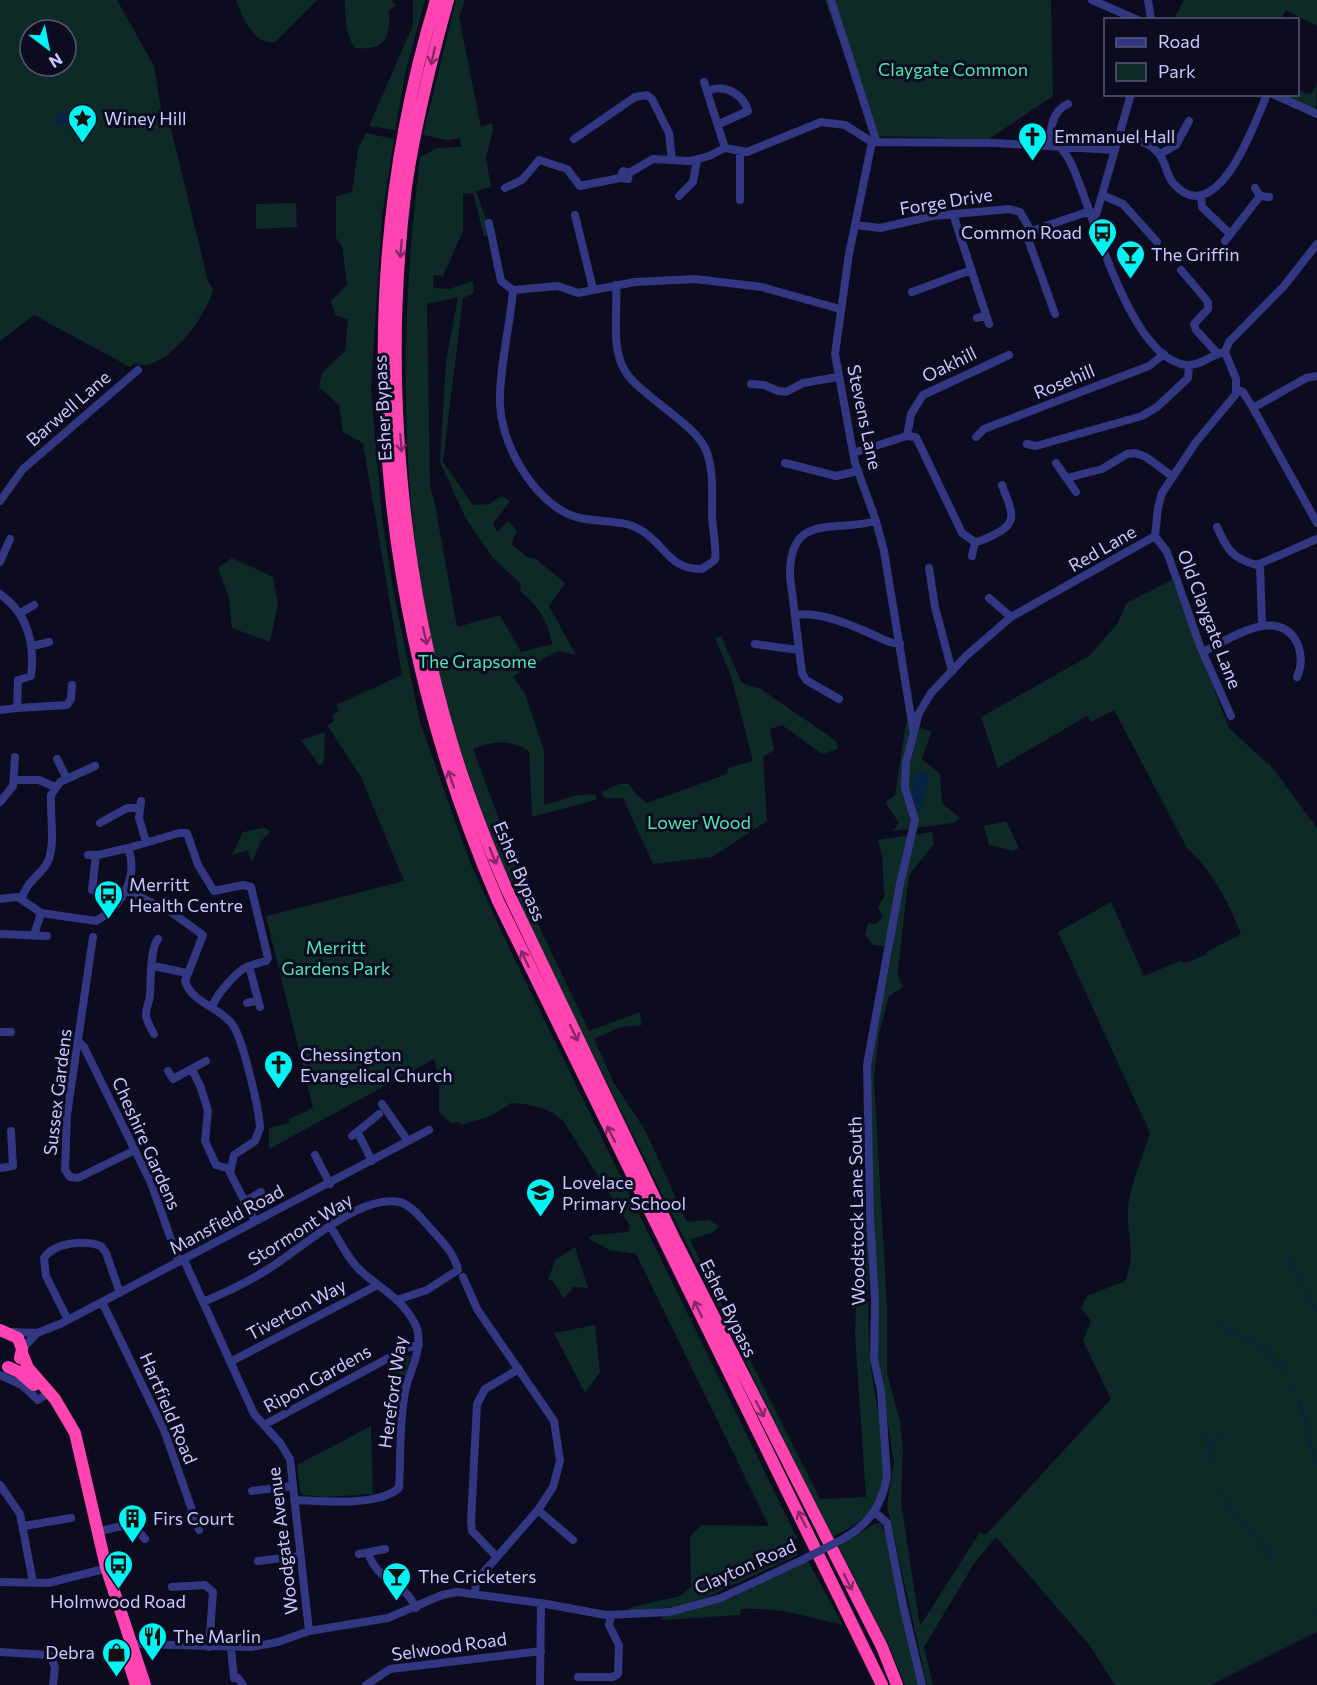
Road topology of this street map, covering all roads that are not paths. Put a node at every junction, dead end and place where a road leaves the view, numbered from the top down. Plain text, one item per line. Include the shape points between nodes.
1 (436, 0) edge
2 (448, 0) edge
3 (831, 0) edge
4 (1092, 0) edge
5 (1148, 0) edge
6 (1133, 18) edge
7 (1151, 18) edge
8 (704, 82) dead end
9 (708, 91) junction
10 (1130, 96) edge
11 (1266, 96) edge
12 (1277, 96) edge
13 (1068, 104) dead end
14 (1317, 114) edge
15 (719, 124) junction
16 (1186, 124) dead end
17 (1119, 135) junction
18 (574, 139) dead end
19 (874, 141) junction
20 (1049, 146) junction
21 (1059, 146) junction
22 (725, 148) junction
23 (1115, 150) junction
24 (740, 153) junction
25 (1160, 154) junction
26 (672, 160) junction
27 (697, 160) junction
28 (505, 188) dead end
29 (1262, 194) dead end
30 (1102, 195) junction
31 (1201, 195) junction
32 (679, 196) dead end
33 (740, 201) dead end
34 (952, 214) junction
35 (575, 215) dead end
36 (1091, 215) junction
37 (489, 223) dead end
38 (855, 225) junction
39 (1031, 231) junction
40 (1156, 242) dead end
41 (1317, 244) edge
42 (970, 270) junction
43 (1181, 270) dead end
44 (616, 285) junction
45 (513, 290) junction
46 (593, 290) junction
47 (917, 293) dead end
48 (840, 309) junction
49 (1055, 314) dead end
50 (989, 324) dead end
51 (1222, 353) junction
52 (1164, 354) junction
53 (1009, 355) dead end
54 (1189, 365) junction
55 (138, 370) dead end
56 (1317, 376) edge
57 (838, 377) junction
58 (752, 384) dead end
59 (1237, 389) junction
60 (1253, 408) junction
61 (907, 436) junction
62 (976, 436) dead end
63 (1027, 444) dead end
64 (853, 453) junction
65 (785, 463) dead end
66 (1056, 463) dead end
67 (858, 471) junction
68 (1173, 476) junction
69 (1067, 478) junction
70 (1002, 484) dead end
71 (1076, 492) dead end
72 (0, 501) edge
73 (876, 521) junction
74 (1317, 523) edge
75 (1217, 527) dead end
76 (1155, 536) junction
77 (1317, 539) edge
78 (975, 542) junction
79 (17, 552) dead end
80 (972, 556) dead end
81 (0, 562) edge
82 (1260, 565) junction
83 (929, 568) dead end
84 (0, 594) edge
85 (989, 598) dead end
86 (34, 605) dead end
87 (20, 613) junction
88 (796, 615) junction
89 (1011, 617) junction
90 (1262, 624) junction
91 (49, 642) dead end
92 (754, 644) dead end
93 (900, 644) junction
94 (33, 646) junction
95 (798, 650) junction
96 (1203, 652) junction
97 (952, 670) junction
98 (1297, 677) dead end
99 (72, 685) dead end
100 (839, 699) dead end
101 (17, 708) junction
102 (0, 710) edge
103 (914, 712) junction
104 (1231, 716) dead end
105 (914, 731) joint
106 (15, 758) dead end
107 (57, 759) dead end
108 (95, 766) dead end
109 (67, 779) junction
110 (15, 780) junction
111 (55, 787) junction
112 (0, 802) edge
113 (106, 822) dead end
114 (146, 842) junction
115 (128, 848) junction
116 (92, 890) dead end
117 (126, 890) junction
118 (0, 899) edge
119 (22, 899) junction
120 (41, 913) junction
121 (0, 934) edge
122 (93, 937) dead end
123 (158, 939) dead end
124 (153, 966) junction
125 (249, 966) junction
126 (187, 973) junction
127 (247, 1003) dead end
128 (213, 1007) junction
129 (0, 1032) edge
130 (10, 1032) dead end
131 (154, 1034) dead end
132 (78, 1041) junction
133 (206, 1062) dead end
134 (192, 1069) junction
135 (168, 1071) dead end
136 (382, 1104) dead end
137 (386, 1112) junction
138 (429, 1130) dead end
139 (11, 1131) dead end
140 (408, 1141) junction
141 (135, 1150) junction
142 (314, 1155) dead end
143 (372, 1161) junction
144 (0, 1168) edge
145 (230, 1169) junction
146 (330, 1184) junction
147 (261, 1192) dead end
148 (244, 1202) junction
149 (255, 1221) junction
150 (330, 1227) junction
151 (181, 1261) junction
152 (460, 1274) junction
153 (376, 1283) junction
154 (120, 1293) junction
155 (397, 1300) junction
156 (102, 1302) junction
157 (203, 1302) junction
158 (68, 1320) junction
159 (3, 1332) edge
160 (37, 1333) junction
161 (419, 1344) junction
162 (22, 1351) junction
163 (230, 1362) junction
164 (519, 1369) junction
165 (3, 1370) edge
166 (264, 1425) junction
167 (0, 1485) edge
168 (292, 1486) junction
169 (252, 1491) dead end
170 (294, 1500) junction
171 (538, 1510) junction
172 (875, 1512) junction
173 (71, 1518) dead end
174 (24, 1526) junction
175 (199, 1530) dead end
176 (97, 1532) junction
177 (145, 1539) dead end
178 (573, 1540) dead end
179 (385, 1549) dead end
180 (300, 1556) junction
181 (497, 1557) junction
182 (258, 1561) dead end
183 (95, 1571) junction
184 (0, 1582) edge
185 (33, 1582) junction
186 (172, 1587) dead end
187 (475, 1594) junction
188 (541, 1603) junction
189 (416, 1608) junction
190 (610, 1616) junction
191 (309, 1630) junction
192 (126, 1642) junction
193 (209, 1647) junction
194 (231, 1648) junction
195 (541, 1651) junction
196 (0, 1652) edge
197 (581, 1674) dead end
198 (231, 1681) edge
199 (53, 1685) edge
200 (136, 1685) edge
201 (145, 1685) edge
202 (243, 1685) edge
203 (366, 1685) edge
204 (540, 1685) edge
205 (882, 1685) edge
206 (897, 1685) edge
207 (922, 1685) edge

205 -> 1 highway, Esher Bypass via 498,901 471,839 428,702 392,515 384,375 395,182 420,53
2 -> 206 highway, Esher Bypass via 406,186 396,374 407,530 419,610 444,714 485,837 540,962 739,1368 882,1647
3 - 19 street
4 - 6 street
5 - 7 street
8 - 9 street
9 - 15 street
9 - 15 street via 718,87 730,90 744,101 748,111
10 - 17 street
11 - 31 street via 1231,170 1216,188
12 - 14 street
13 - 20 street via 1056,114
15 - 22 street
16 - 25 street via 1176,144
17 - 23 street
17 - 25 street via 1149,144
18 - 26 street via 635,97 647,95 669,132
19 - 20 street
19 - 24 street via 845,125 821,122
19 - 38 street, Stevens Lane
20 - 21 street
21 - 23 street
21 - 36 street via 1069,158
22 - 24 street
22 - 27 street
23 - 30 street
24 - 33 street
25 - 31 street via 1172,182 1185,192
26 - 27 street
26 - 28 street via 653,159 629,173 628,179 580,186 567,169 539,160 522,180
27 - 32 street via 693,182
29 - 31 street via 1228,237 1202,207
30 - 36 street
30 - 40 street via 1123,204
34 - 38 street, Forge Drive via 880,228
34 - 39 street, Forge Drive via 1015,210 1024,216
34 - 42 street
35 - 46 street
36 - 39 street
36 - 52 street via 1127,307
37 - 45 street via 501,281
38 - 48 street, Stevens Lane
39 - 49 street via 1027,239
41 - 51 street
42 - 47 street
42 - 50 street via 981,316
43 - 51 street via 1208,302 1208,309 1194,324 1196,330
44 - 45 street via 617,346 632,381 705,443 714,480 715,560 702,570 680,567 639,529 579,519 562,511 531,482 510,445 500,406
44 - 46 street
44 - 48 street via 662,279 735,282
45 - 46 street via 558,286 578,292
48 - 57 street, Stevens Lane via 835,343
51 - 54 street
51 - 59 street
52 - 54 street
52 - 62 street, Rosehill via 1149,366 1080,390 984,429
53 - 61 street, Oakhill via 996,355 923,395 911,414
54 - 63 street via 1188,378 1149,412 1044,443
55 - 72 street, Barwell Lane via 23,469
56 - 60 street via 1306,378
57 - 58 street via 803,383 786,392
57 - 64 street, Stevens Lane
59 - 60 street
59 - 68 street, Red Lane
60 - 74 street
61 - 64 street
61 - 78 street via 915,436 920,442 962,533
64 - 67 street, Stevens Lane
65 - 67 street via 836,476
66 - 69 street
67 - 73 street, Stevens Lane
68 - 69 street via 1135,453 1102,469
68 - 76 street, Red Lane via 1159,500
69 - 71 street
70 - 78 street via 1015,522
73 - 88 street via 810,530 799,536 790,569
73 - 93 street, Stevens Lane
75 - 82 street via 1229,553
76 - 89 street, Red Lane
76 - 96 street, Old Claygate Lane via 1167,552
77 - 82 street
78 - 80 street
79 - 81 street via 8,543
82 - 90 street
83 - 97 street
84 - 87 street
85 - 89 street
86 - 87 street
87 - 94 street
88 - 93 street via 847,624
88 - 95 street
89 - 97 street, Red Lane
90 - 96 street
90 - 98 street via 1282,629 1295,640 1301,657
91 - 94 street
92 - 95 street
93 - 103 street, Stevens Lane
94 - 101 street via 31,676 18,680
95 - 100 street via 806,680
96 - 104 street, Old Claygate Lane
97 - 103 street, Red Lane
99 - 101 street via 68,705
101 - 102 street
103 - 105 street, Stevens Lane
105 - 172 street, Woodstock Lane South via 906,762 905,788 915,820 867,1065 874,1359 887,1463 884,1490
106 - 110 street
107 - 109 street
108 - 109 street
109 - 111 street
110 - 111 street via 39,780
110 - 112 street
111 - 119 street via 51,795 50,856
113 - 114 street via 127,808 140,805 139,818
114 - 115 street
114 - 125 street via 187,833 198,865 214,891 250,887 268,958
115 - 116 street via 92,855
115 - 117 street via 133,869
117 - 120 street via 116,906 96,921
117 - 126 street via 201,931 203,938
118 - 119 street
119 - 120 street
120 - 121 street via 40,937
122 - 132 street, Sussex Gardens
123 - 124 street via 154,944
124 - 126 street
124 - 131 street via 146,1016
125 - 127 street via 259,1004
125 - 128 street via 217,995
126 - 128 street via 189,991
128 - 145 street via 237,1031 260,1119 257,1137 238,1151
129 - 130 street
132 - 141 street, Cheshire Gardens
132 - 141 street, Sussex Gardens via 67,1115 65,1170 70,1177 78,1178
133 - 134 street
134 - 135 street via 173,1079
134 - 145 street via 208,1111 205,1141 216,1165
136 - 137 street
137 - 140 street
137 - 143 street via 355,1135
138 - 140 street, Mansfield Road
139 - 144 street via 13,1166
140 - 143 street, Mansfield Road
141 - 151 street, Cheshire Gardens
142 - 146 street
143 - 146 street, Mansfield Road
145 - 148 street
146 - 149 street, Mansfield Road
147 - 148 street
148 - 149 street
149 - 151 street, Mansfield Road
150 - 152 street, Stormont Way via 376,1203 398,1202 440,1238
150 - 153 street, Hereford Way via 355,1265
150 - 157 street, Stormont Way via 256,1277
151 - 154 street, Mansfield Road
151 - 157 street, Woodgate Avenue
152 - 155 street
152 - 164 street, Stormont Way via 477,1309
153 - 155 street, Hereford Way
153 - 163 street, Tiverton Way
154 - 156 street, Mansfield Road
154 - 158 street via 101,1246 74,1243 50,1251 44,1257 46,1276
155 - 161 street, Hereford Way via 414,1321
156 - 158 street, Mansfield Road
156 - 175 street, Hartfield Road via 164,1430
157 - 163 street, Woodgate Avenue
158 - 160 street, Mansfield Road
159 - 160 street, Mansfield Road
159 - 162 highway via 18,1338
160 - 162 street, Mansfield Road
161 - 166 street, Ripon Gardens
161 - 170 street, Hereford Way via 405,1392 399,1488 392,1494 346,1501
162 - 165 highway via 19,1359
162 - 176 highway via 28,1368 55,1399 75,1433
163 - 166 street, Woodgate Avenue via 254,1414
164 - 171 street, Stormont Way via 554,1421 557,1432 559,1472
164 - 181 street via 485,1389 477,1404 472,1532
165 - 183 highway via 27,1378 61,1418 74,1451
166 - 168 street, Woodgate Avenue via 290,1459
167 - 174 street
168 - 169 street
168 - 170 street, Woodgate Avenue
170 - 180 street, Woodgate Avenue
171 - 178 street
171 - 181 street, Stormont Way
172 - 190 street, Clayton Road, bridge via 843,1539 739,1590 670,1612
172 - 207 street via 887,1523
173 - 174 street
174 - 185 street
176 - 177 street via 128,1526
176 - 192 highway
179 - 189 street via 363,1553 374,1569 409,1593
180 - 182 street
180 - 191 street, Woodgate Avenue
181 - 187 street, Stormont Way via 476,1581
183 - 185 street via 56,1582
183 - 192 highway
184 - 185 street
186 - 193 street via 205,1586 213,1592
187 - 188 street, Clayton Road
187 - 189 street, Clayton Road via 442,1595
188 - 190 street, Clayton Road
188 - 195 street
189 - 191 street, Clayton Road via 388,1618
190 - 197 street via 609,1625 619,1645 618,1674
191 - 194 street, Clayton Road via 278,1642
192 - 193 street, Clayton Road
192 - 200 highway
192 - 201 highway
193 - 194 street, Clayton Road
194 - 198 street
195 - 203 street, Selwood Road via 390,1669
195 - 204 street
196 - 199 street via 50,1655
198 - 202 street via 238,1678

